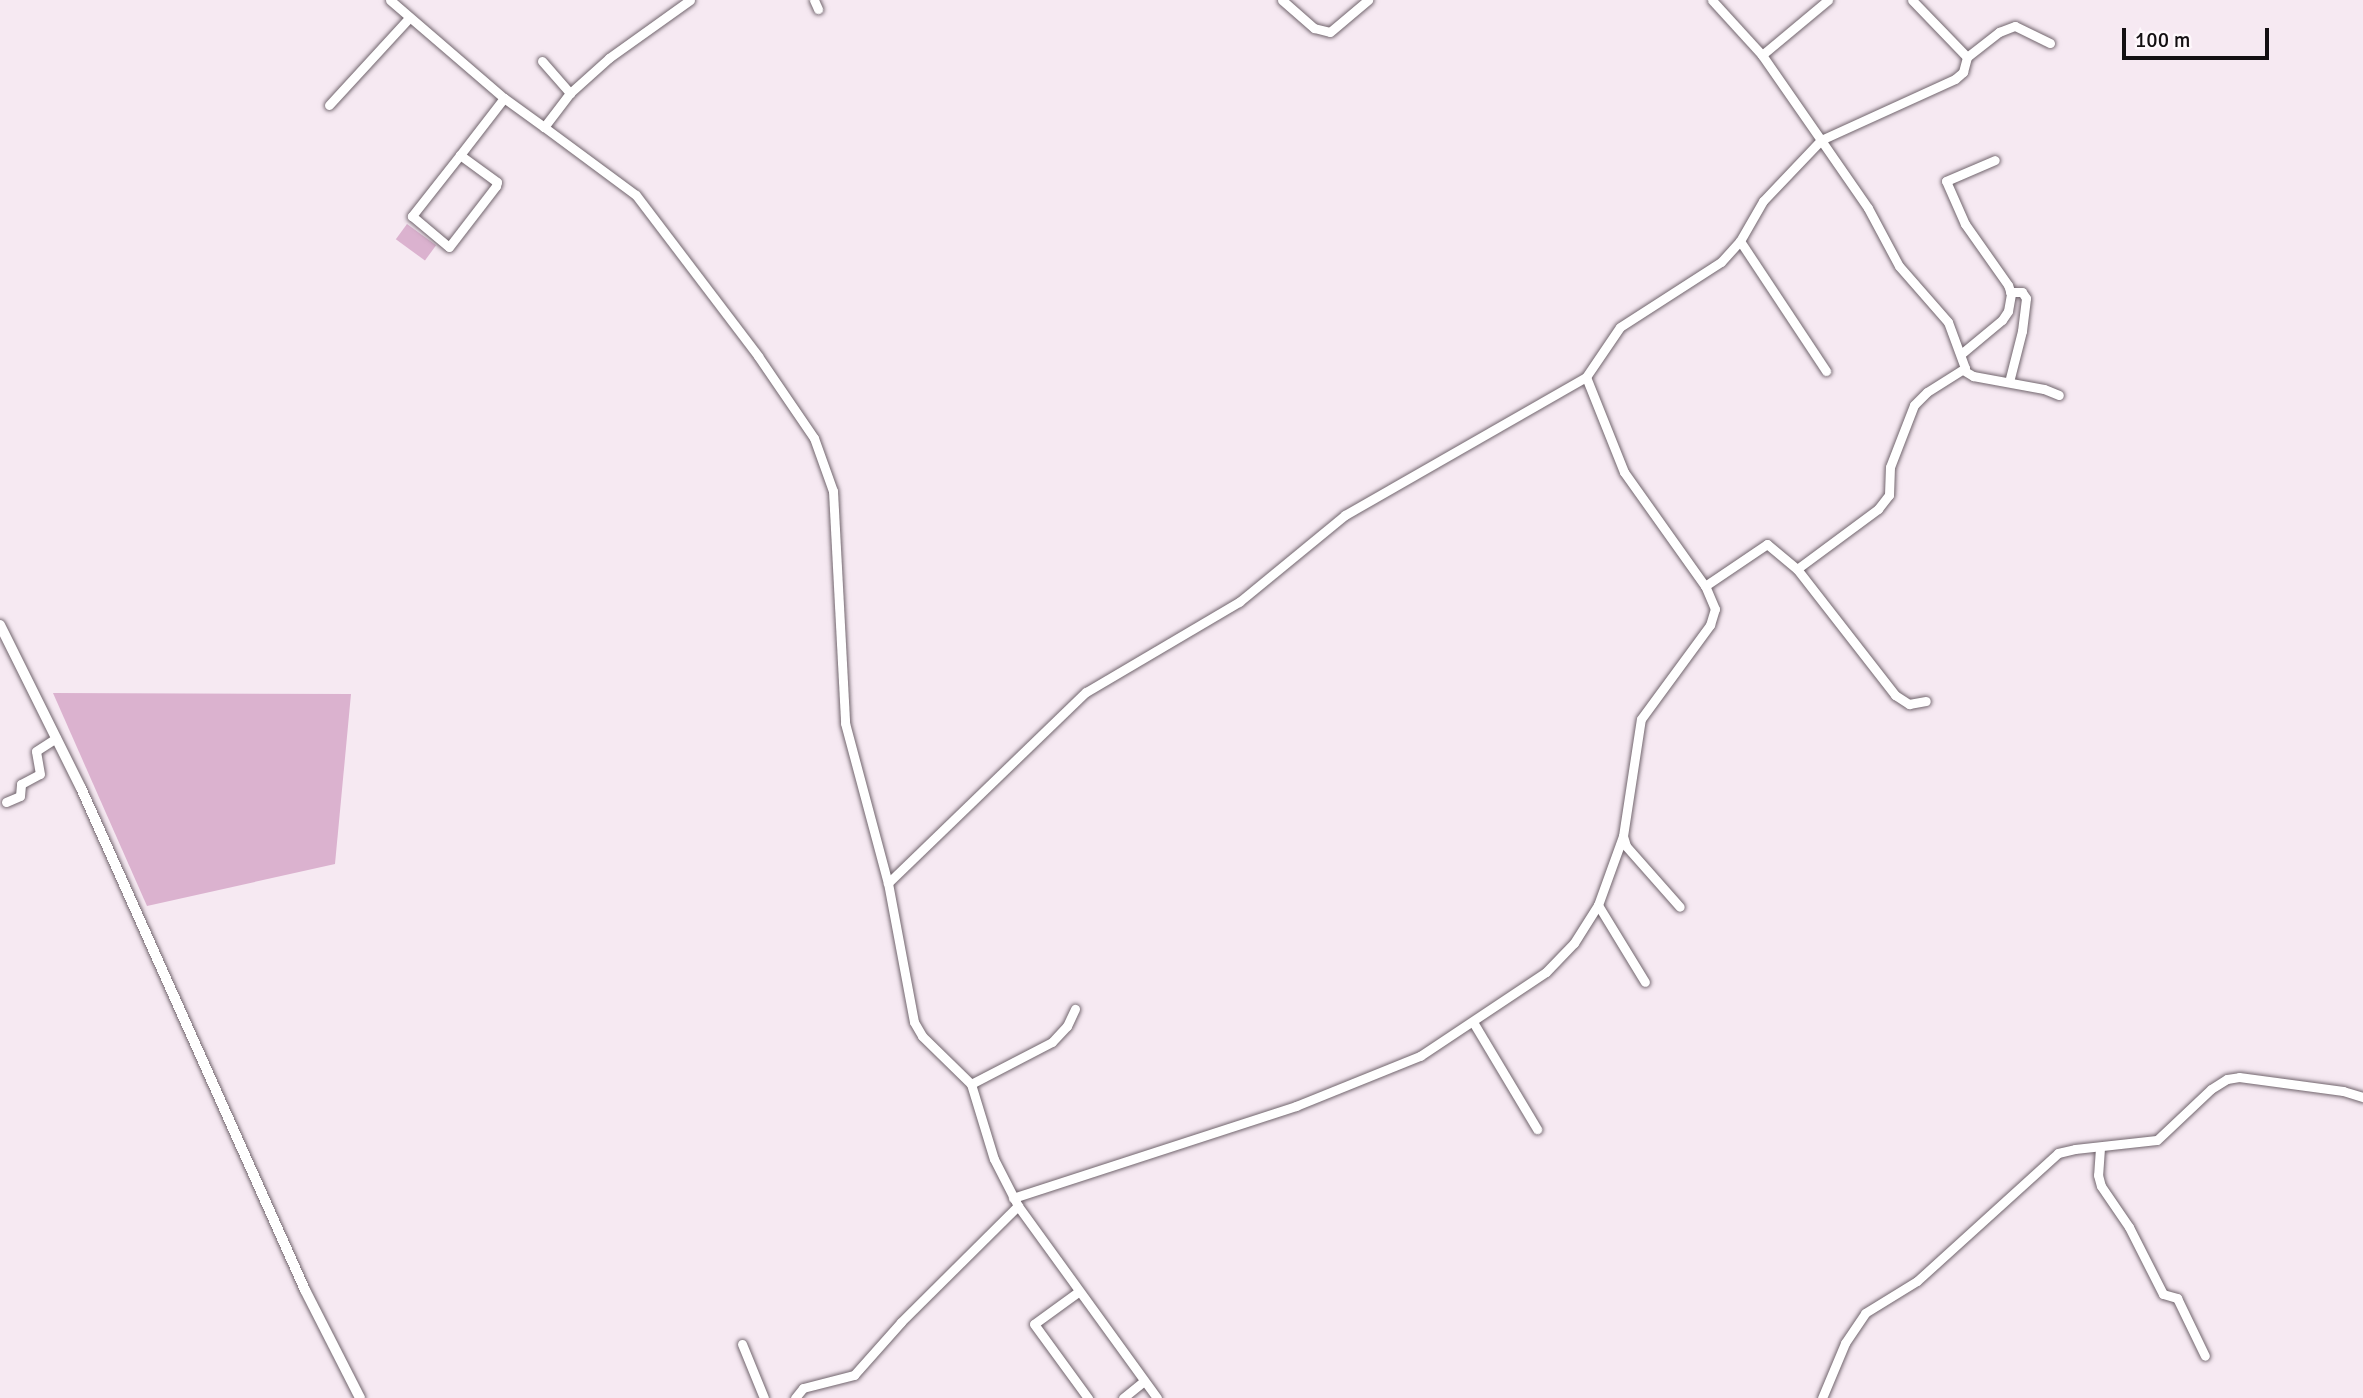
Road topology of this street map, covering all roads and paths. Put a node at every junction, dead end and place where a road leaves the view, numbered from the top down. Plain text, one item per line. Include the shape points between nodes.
1 (390, 0) edge
2 (690, 0) edge
3 (1282, 0) edge
4 (1712, 0) edge
5 (1828, 0) edge
6 (1912, 0) edge
7 (1362, 2) edge
8 (409, 18) junction
9 (2050, 43) dead end
10 (1762, 55) junction
11 (1968, 57) junction
12 (542, 61) dead end
13 (570, 93) junction
14 (504, 98) junction
15 (329, 105) dead end
16 (544, 127) junction
17 (1821, 141) junction
18 (460, 155) junction
19 (1995, 160) dead end
20 (1740, 242) junction
21 (2010, 292) junction
22 (1961, 354) junction
23 (1963, 370) junction
24 (1826, 372) dead end
25 (1586, 377) junction
26 (2009, 382) junction
27 (2059, 395) dead end
28 (1797, 569) junction
29 (1704, 586) junction
30 (0, 625) edge
31 (1926, 701) dead end
32 (56, 738) junction
33 (6, 802) dead end
34 (1623, 836) junction
35 (887, 883) junction
36 (1598, 905) junction
37 (1680, 907) dead end
38 (1645, 982) dead end
39 (1075, 1009) dead end
40 (1473, 1022) junction
41 (971, 1084) junction
42 (2363, 1097) edge
43 (1537, 1129) dead end
44 (2100, 1148) junction
45 (1015, 1202) junction
46 (1077, 1292) junction
47 (742, 1344) dead end
48 (2205, 1356) dead end
49 (1144, 1381) junction
50 (360, 1398) edge
51 (764, 1398) edge
52 (795, 1398) edge
53 (1088, 1398) edge
54 (1123, 1398) edge
55 (1157, 1398) edge
56 (1822, 1398) edge

1 - 8 street
2 - 13 street via 618,51
3 - 7 street via 1322,32 1330,32
4 - 10 street
5 - 10 street
6 - 11 street
8 - 14 street
8 - 15 street
9 - 11 street via 2015,26 1999,32
10 - 17 street
11 - 17 street via 1968,65 1955,79
12 - 13 street
13 - 16 street
14 - 16 street
14 - 18 street
16 - 35 street via 636,195 758,356 822,455 833,491 845,723
17 - 20 street via 1763,201
17 - 22 street via 1868,208 1899,265 1948,322
18 - 18 street via 496,186 449,247 412,216
19 - 21 street via 1948,178 1946,184 1965,224
20 - 24 street
20 - 25 street via 1710,271 1615,331
21 - 22 street via 2002,320
21 - 26 street via 2022,292 2026,298
22 - 23 street
23 - 26 street
23 - 28 street via 1914,405 1891,467 1891,489 1884,503
25 - 29 street via 1624,472
25 - 35 street via 1345,515 1239,602 1087,692
26 - 27 street
28 - 29 street via 1767,544
28 - 31 street via 1895,695 1909,704
29 - 34 street via 1715,609 1710,625 1639,724
30 - 32 street
32 - 33 street via 36,751 40,775 20,783 20,796
32 - 50 street via 305,1290
34 - 36 street
34 - 37 street via 1626,846
35 - 41 street via 917,1029
36 - 38 street
36 - 40 street via 1561,959
39 - 41 street via 1052,1042
40 - 43 street
40 - 45 street via 1420,1056 1328,1095
41 - 45 street via 994,1158
42 - 44 street via 2239,1077 2227,1079 2162,1138
44 - 48 street via 2101,1186 2129,1227 2163,1294 2177,1298
44 - 56 street via 2058,1153 1917,1281 1865,1313 1845,1343
45 - 46 street
45 - 52 street via 854,1375 803,1388
46 - 49 street
46 - 53 street via 1034,1324
47 - 51 street
49 - 54 street
49 - 55 street

